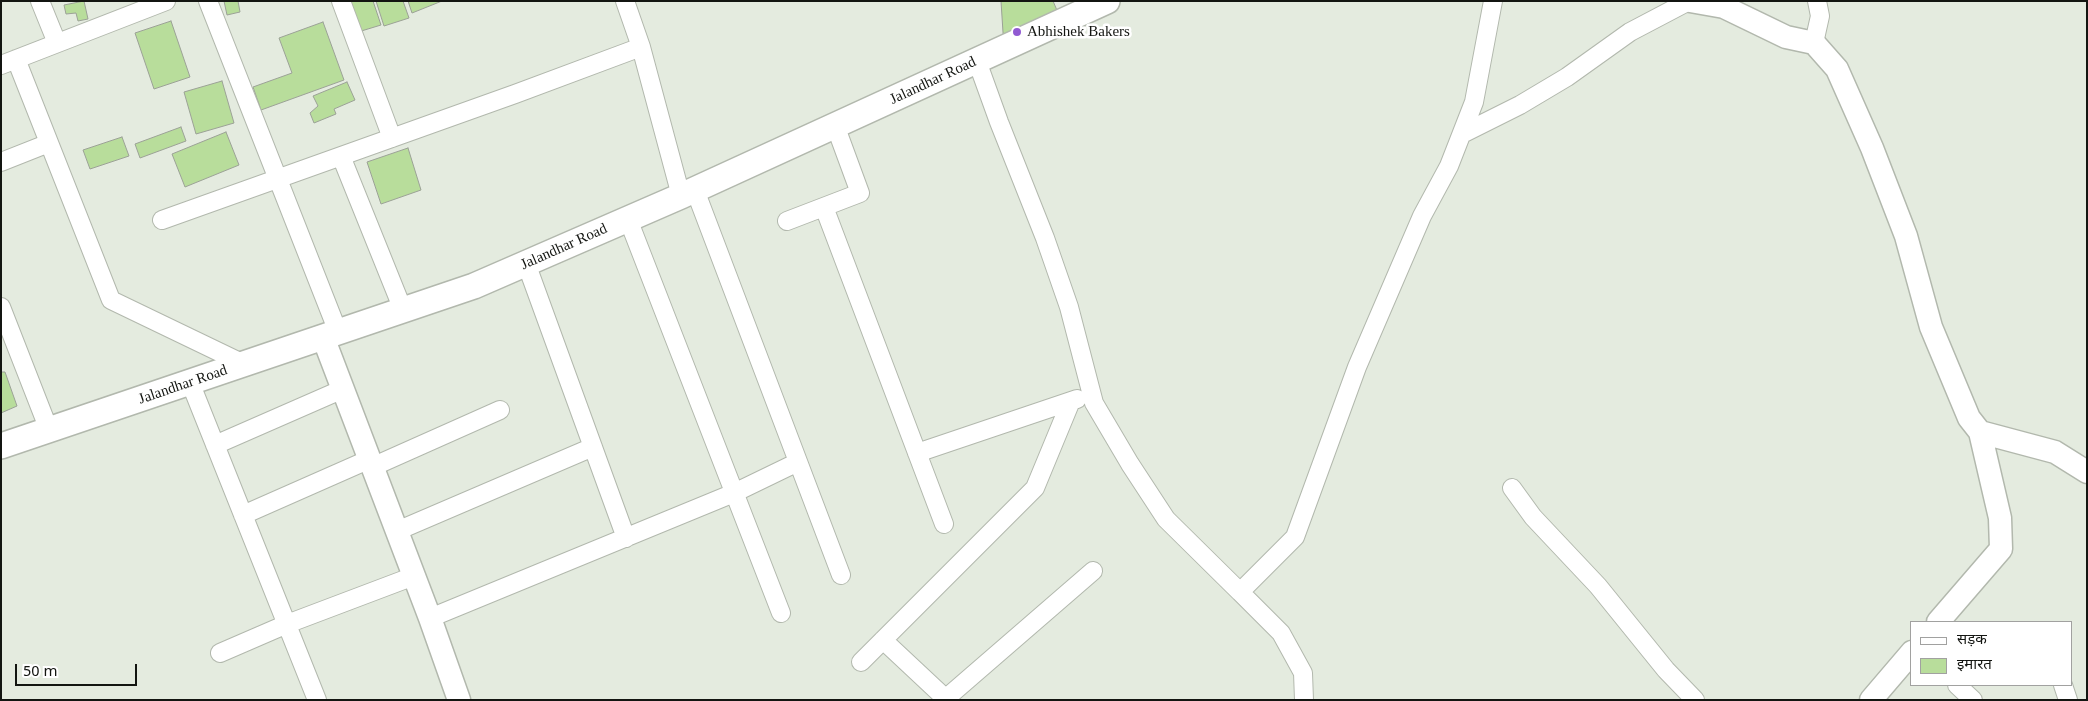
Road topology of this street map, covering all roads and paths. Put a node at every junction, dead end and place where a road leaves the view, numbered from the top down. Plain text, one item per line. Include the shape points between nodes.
1 (40, 1) edge
2 (166, 1) edge
3 (208, 1) edge
4 (341, 1) edge
5 (625, 1) edge
6 (1107, 1) edge
7 (1493, 1) edge
8 (1689, 1) edge
9 (1817, 1) edge
10 (57, 43) junction
11 (1814, 43) junction
12 (641, 47) junction
13 (977, 61) junction
14 (9, 62) edge
15 (836, 125) junction
16 (1462, 134) junction
17 (392, 138) junction
18 (49, 143) junction
19 (341, 156) junction
20 (1, 162) edge
21 (278, 179) junction
22 (688, 193) junction
23 (824, 207) junction
24 (628, 219) junction
25 (162, 220) dead end
26 (788, 221) dead end
27 (526, 263) junction
28 (403, 310) junction
29 (2, 311) edge
30 (331, 335) junction
31 (244, 364) junction
32 (190, 382) junction
33 (343, 389) junction
34 (1092, 394) junction
35 (1071, 401) junction
36 (500, 410) dead end
37 (49, 430) junction
38 (1980, 432) junction
39 (215, 445) junction
40 (1, 446) edge
41 (593, 447) junction
42 (917, 453) junction
43 (798, 462) junction
44 (371, 463) junction
45 (2087, 472) edge
46 (1512, 488) dead end
47 (734, 493) junction
48 (243, 515) junction
49 (944, 524) dead end
50 (397, 531) junction
51 (626, 538) junction
52 (1092, 572) dead end
53 (841, 575) dead end
54 (414, 576) junction
55 (1240, 592) junction
56 (781, 613) dead end
57 (430, 618) junction
58 (1939, 621) edge
59 (287, 624) junction
60 (883, 640) junction
61 (220, 652) dead end
62 (1910, 654) edge
63 (861, 662) dead end
64 (1958, 686) edge
65 (2063, 686) edge
66 (945, 699) edge
67 (317, 700) edge
68 (459, 700) edge
69 (1304, 700) edge
70 (1695, 700) edge
71 (1871, 700) edge
72 (1973, 700) edge
73 (2068, 700) edge

1 - 10 street
2 - 10 street
3 - 21 street
4 - 17 street
5 - 12 street
6 - 13 main road, Jalandhar Road
7 - 16 street via 1474,102
8 - 11 street via 1724,7 1786,37
8 - 16 street via 1630,32 1520,105
9 - 11 street via 1820,16
10 - 14 street
11 - 38 street via 1837,69 1872,148 1906,236 1931,327 1968,418
12 - 17 street
12 - 22 street
13 - 15 main road, Jalandhar Road
13 - 34 street via 1070,307
14 - 18 street
15 - 22 main road, Jalandhar Road
15 - 23 street via 860,193
16 - 55 street via 1357,367 1296,537
17 - 19 street
18 - 20 street
18 - 31 street via 111,300
19 - 21 street
19 - 28 street
21 - 25 street
21 - 30 street
22 - 24 main road, Jalandhar Road
22 - 43 street
23 - 26 street
23 - 42 street
24 - 27 main road, Jalandhar Road
24 - 47 street
27 - 28 main road, Jalandhar Road via 474,286
27 - 41 street
28 - 30 main road, Jalandhar Road
29 - 37 street
30 - 31 main road, Jalandhar Road
30 - 33 street
31 - 32 main road, Jalandhar Road
32 - 37 main road, Jalandhar Road
32 - 39 street
33 - 39 street
33 - 44 street
34 - 35 street
34 - 55 street via 1094,403 1130,464 1166,519
35 - 42 street
35 - 60 street via 1035,488
36 - 44 street
37 - 40 main road, Jalandhar Road
38 - 45 street via 2055,452
38 - 58 street via 2000,518 2001,549
39 - 48 street
41 - 50 street
41 - 51 street
42 - 49 street
43 - 47 street
43 - 53 street
44 - 48 street
44 - 50 street
46 - 70 street via 1533,517 1598,586 1666,670
47 - 51 street
47 - 56 street
48 - 59 street
50 - 54 street
51 - 57 street
52 - 66 street
54 - 57 street
54 - 59 street
55 - 69 street via 1281,633 1303,673
57 - 68 street
59 - 61 street
59 - 67 street
60 - 63 street
60 - 66 street
62 - 71 street
64 - 72 street
65 - 73 street

